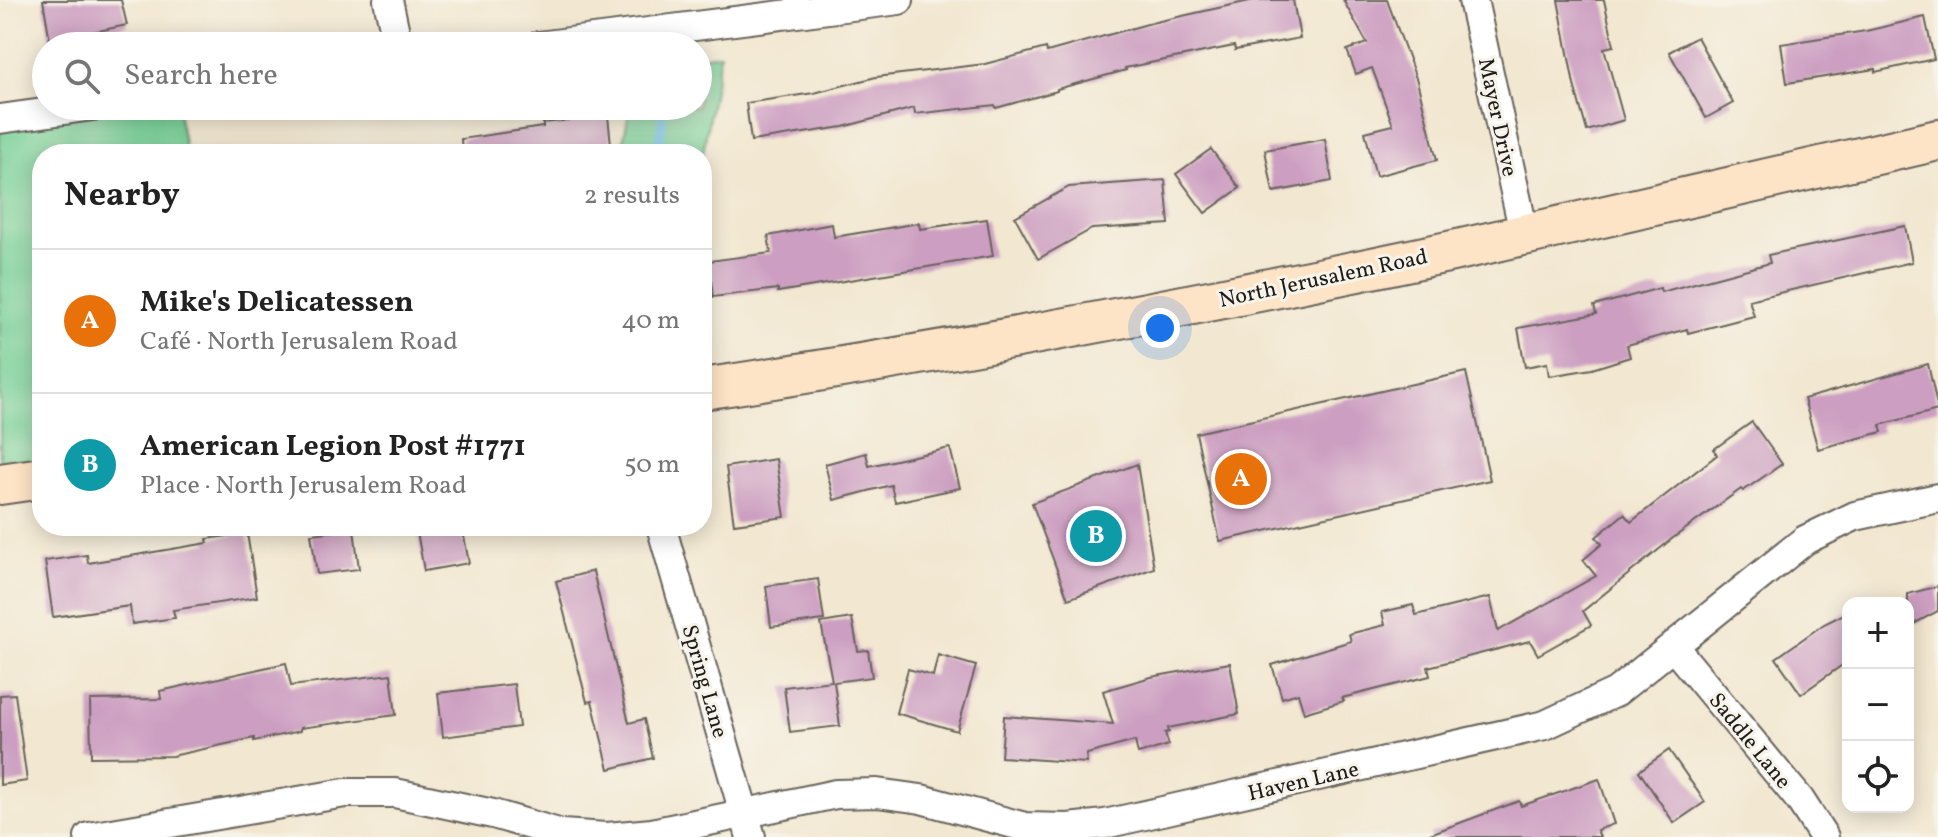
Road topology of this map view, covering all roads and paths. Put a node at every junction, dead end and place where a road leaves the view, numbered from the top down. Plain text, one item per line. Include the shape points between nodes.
1 (388, 0) edge
2 (899, 0) edge
3 (1473, 0) edge
4 (395, 32) edge
5 (648, 32) edge
6 (32, 115) edge
7 (0, 119) edge
8 (1938, 140) edge
9 (1524, 233) junction
10 (712, 387) edge
11 (32, 479) edge
12 (0, 484) edge
13 (1938, 498) edge
14 (664, 536) edge
15 (1673, 646) junction
16 (748, 825) edge
17 (491, 826) edge
18 (89, 837) edge
19 (606, 837) edge
20 (1824, 837) edge

1 - 4 street
2 - 5 street
3 - 9 street, Mayer Drive
6 - 7 street
8 - 9 main road, North Jerusalem Road
9 - 10 main road, North Jerusalem Road via 1137,315
11 - 12 main road
13 - 15 street, Haven Lane via 1855,516 1805,540
14 - 16 street, Spring Lane
15 - 16 street, Haven Lane via 1616,692 1545,725 1105,824 1025,827 921,799 877,793 836,794
15 - 20 street, Saddle Lane via 1800,800
16 - 19 street, Haven Lane
17 - 18 street, Haven Lane via 395,793 345,793
17 - 19 street, Haven Lane

